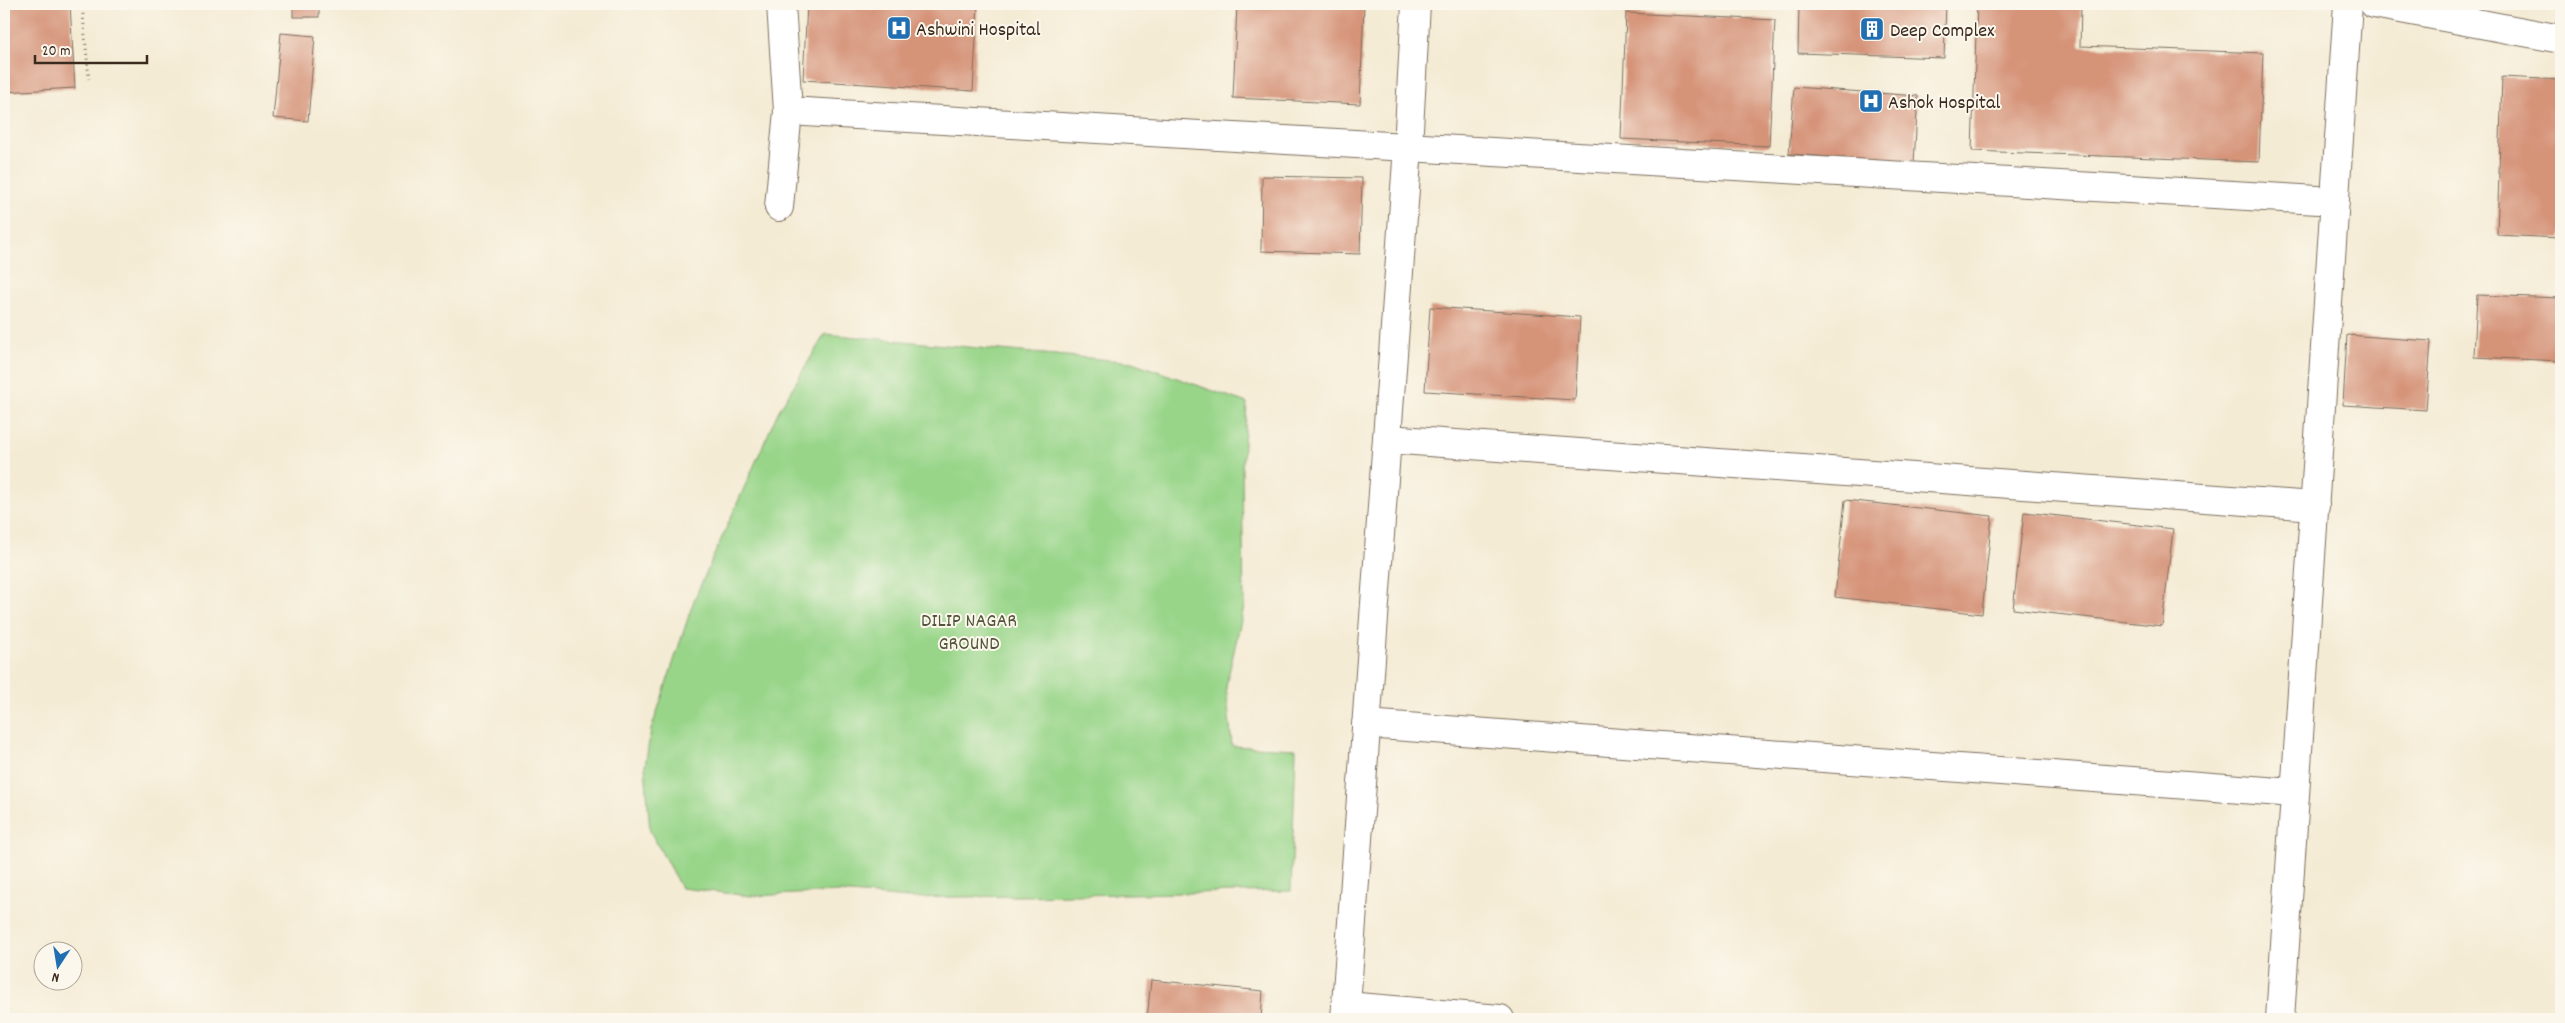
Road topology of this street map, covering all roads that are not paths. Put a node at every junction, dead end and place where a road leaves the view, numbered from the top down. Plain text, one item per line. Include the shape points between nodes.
1 (781, 4) edge
2 (1416, 4) edge
3 (2348, 4) edge
4 (2374, 4) edge
5 (2561, 39) edge
6 (788, 111) junction
7 (1408, 147) junction
8 (2335, 201) junction
9 (779, 207) dead end
10 (1387, 439) junction
11 (2315, 506) junction
12 (1366, 724) junction
13 (2295, 793) junction
14 (1345, 1013) edge
15 (1500, 1019) edge
16 (2280, 1019) edge

1 - 6 street
2 - 7 street
3 - 8 street
4 - 5 street
6 - 7 street
6 - 9 street
7 - 8 street
7 - 10 street
8 - 11 street
10 - 11 street
10 - 12 street
11 - 13 street
12 - 13 street
12 - 14 street
13 - 16 street
14 - 15 street

